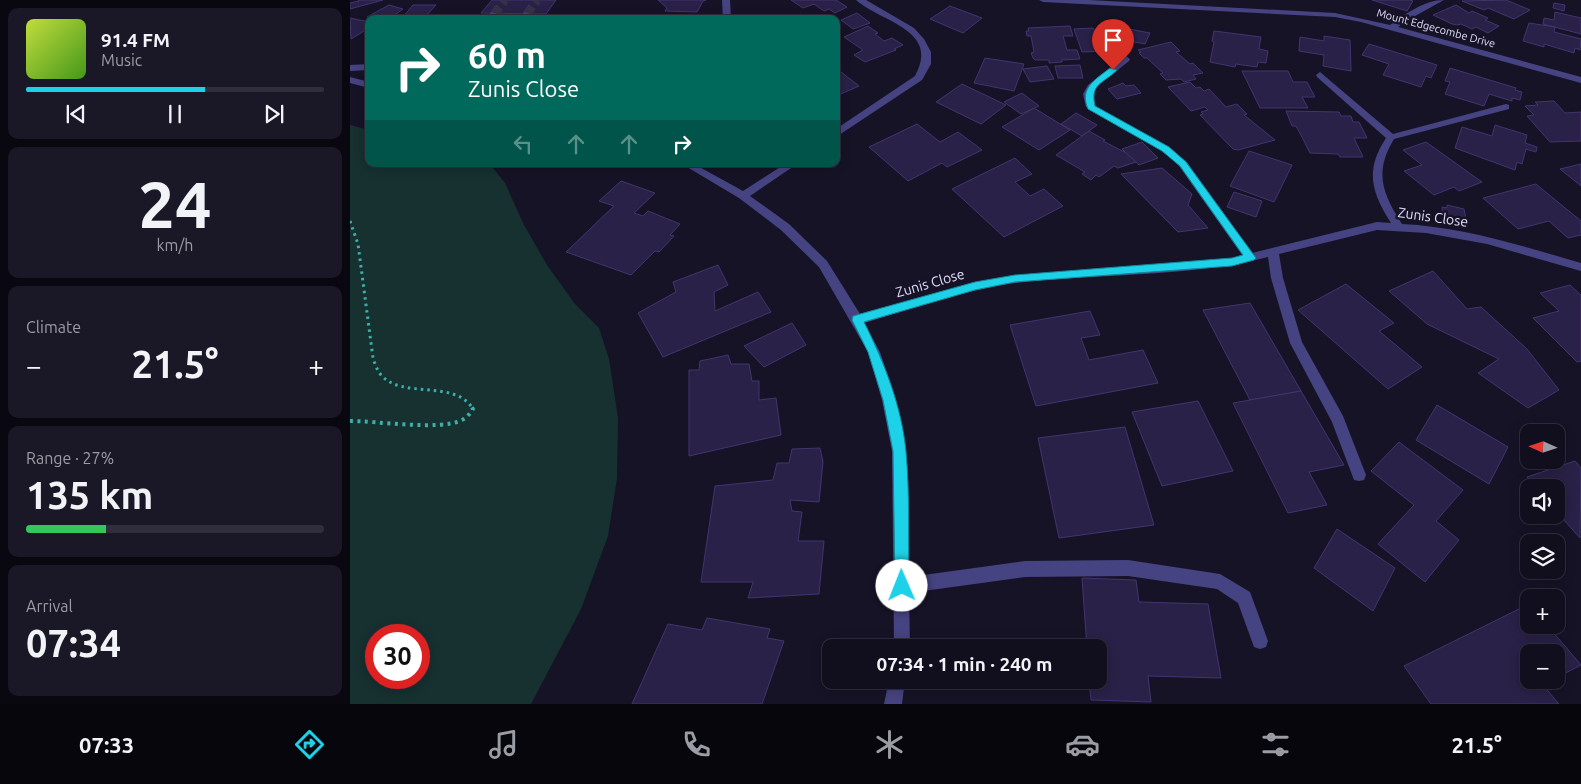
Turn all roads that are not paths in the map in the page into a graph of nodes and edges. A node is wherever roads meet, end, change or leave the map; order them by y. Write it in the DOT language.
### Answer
graph roads {
  1 [pos="726,0"];
  2 [pos="860,0"];
  3 [pos="1043,0"];
  4 [pos="1239,0"];
  5 [pos="1440,0"];
  6 [pos="1177,3"];
  7 [pos="1245,9"];
  8 [pos="727,15"];
  9 [pos="1392,28"];
  10 [pos="1126,59"];
  11 [pos="365,67"];
  12 [pos="350,68"];
  13 [pos="1320,75"];
  14 [pos="350,80"];
  15 [pos="1581,80"];
  16 [pos="365,84"];
  17 [pos="1506,106"];
  18 [pos="840,131"];
  19 [pos="1391,136"];
  20 [pos="692,167"];
  21 [pos="787,167"];
  22 [pos="743,196"];
  23 [pos="1398,226"];
  24 [pos="1273,253"];
  25 [pos="1250,258"];
  26 [pos="1581,267"];
  27 [pos="857,320"];
  28 [pos="1359,475"];
  29 [pos="902,586"];
  30 [pos="902,639"];
  31 [pos="1260,641"];
  32 [pos="895,689"];
  33 [pos="893,704"];
  1 -- 8 [label="street"];
  2 -- 18 [label="street"];
  3 -- 6 [label="street, Mount Edgecombe Drive"];
  4 -- 7 [label="street"];
  5 -- 9 [label="street"];
  6 -- 7 [label="street, Mount Edgecombe Drive"];
  7 -- 9 [label="street, Mount Edgecombe Drive"];
  9 -- 15 [label="street, Mount Edgecombe Drive"];
  10 -- 25 [label="street"];
  11 -- 12 [label="street"];
  13 -- 19 [label="street"];
  14 -- 16 [label="street"];
  17 -- 19 [label="street"];
  19 -- 23 [label="street"];
  20 -- 22 [label="street"];
  21 -- 22 [label="street"];
  22 -- 27 [label="street"];
  23 -- 24 [label="street, Zunis Close"];
  23 -- 26 [label="street, Zunis Close"];
  24 -- 25 [label="street, Zunis Close"];
  24 -- 28 [label="street"];
  25 -- 27 [label="street, Zunis Close"];
  27 -- 29 [label="street"];
  29 -- 30 [label="street"];
  29 -- 31 [label="street"];
  32 -- 33 [label="street"];
}
